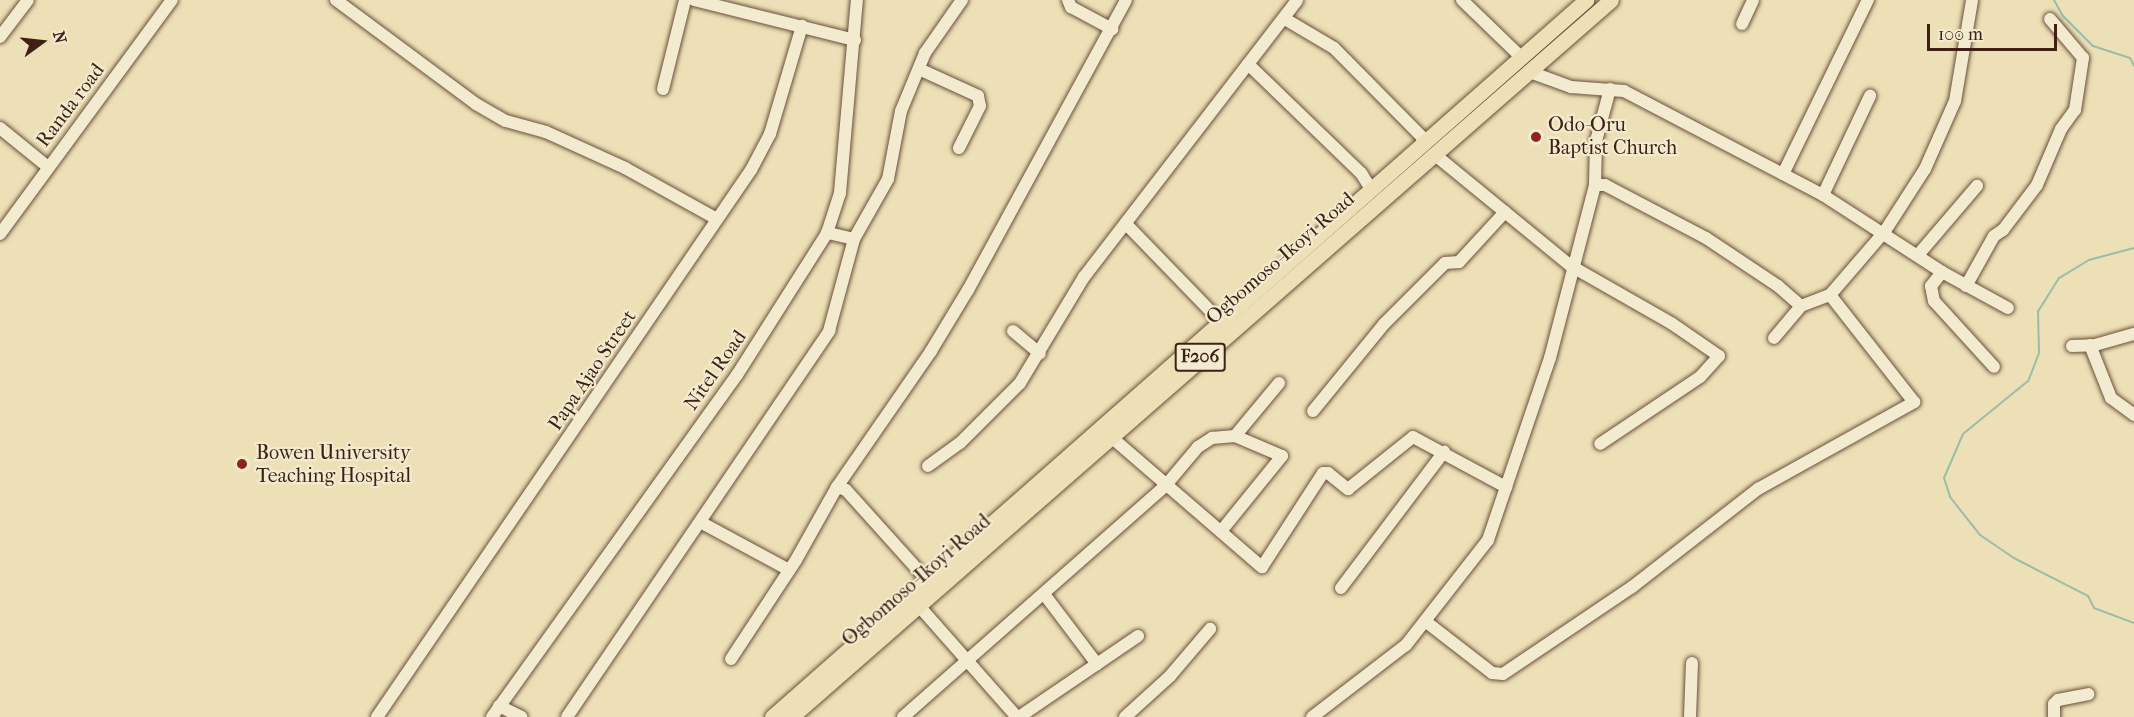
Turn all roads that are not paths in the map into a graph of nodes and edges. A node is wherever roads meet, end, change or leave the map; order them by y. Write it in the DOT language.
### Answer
graph roads {
  1 [pos="28,0"];
  2 [pos="172,0"];
  3 [pos="336,0"];
  4 [pos="685,0"];
  5 [pos="694,0"];
  6 [pos="857,0"];
  7 [pos="962,0"];
  8 [pos="1068,0"];
  9 [pos="1126,0"];
  10 [pos="1297,0"];
  11 [pos="1462,0"];
  12 [pos="1586,0"];
  13 [pos="1611,0"];
  14 [pos="1753,0"];
  15 [pos="1868,0"];
  16 [pos="1972,0"];
  17 [pos="2050,19"];
  18 [pos="1285,20"];
  19 [pos="1742,24"];
  20 [pos="802,26"];
  21 [pos="1112,29"];
  22 [pos="0,37"];
  23 [pos="855,40"];
  24 [pos="1521,57"];
  25 [pos="1248,64"];
  26 [pos="919,69"];
  27 [pos="1530,72"];
  28 [pos="1610,88"];
  29 [pos="663,89"];
  30 [pos="1870,96"];
  31 [pos="0,128"];
  32 [pos="959,148"];
  33 [pos="1429,149"];
  34 [pos="48,167"];
  35 [pos="1783,174"];
  36 [pos="1595,185"];
  37 [pos="1977,186"];
  38 [pos="1371,189"];
  39 [pos="1823,195"];
  40 [pos="1505,213"];
  41 [pos="717,219"];
  42 [pos="1127,225"];
  43 [pos="1885,231"];
  44 [pos="827,233"];
  45 [pos="0,234"];
  46 [pos="854,239"];
  47 [pos="1918,255"];
  48 [pos="1571,266"];
  49 [pos="1942,272"];
  50 [pos="1966,286"];
  51 [pos="1830,295"];
  52 [pos="1801,306"];
  53 [pos="2008,308"];
  54 [pos="1219,320"];
  55 [pos="1013,331"];
  56 [pos="2134,334"];
  57 [pos="1774,338"];
  58 [pos="2090,345"];
  59 [pos="2072,346"];
  60 [pos="1040,354"];
  61 [pos="1994,367"];
  62 [pos="1279,383"];
  63 [pos="1313,411"];
  64 [pos="2134,415"];
  65 [pos="1110,436"];
  66 [pos="1235,436"];
  67 [pos="1600,444"];
  68 [pos="1444,452"];
  69 [pos="928,466"];
  70 [pos="1166,485"];
  71 [pos="837,487"];
  72 [pos="1506,487"];
  73 [pos="702,523"];
  74 [pos="1222,530"];
  75 [pos="789,570"];
  76 [pos="926,579"];
  77 [pos="1341,588"];
  78 [pos="1044,594"];
  79 [pos="919,606"];
  80 [pos="1425,621"];
  81 [pos="1210,629"];
  82 [pos="1138,636"];
  83 [pos="731,659"];
  84 [pos="969,661"];
  85 [pos="1692,663"];
  86 [pos="1097,664"];
  87 [pos="820,682"];
  88 [pos="2088,694"];
  89 [pos="499,706"];
  90 [pos="377,717"];
  91 [pos="492,717"];
  92 [pos="522,717"];
  93 [pos="567,717"];
  94 [pos="772,717"];
  95 [pos="791,717"];
  96 [pos="903,717"];
  97 [pos="1018,717"];
  98 [pos="1125,717"];
  99 [pos="1312,717"];
  100 [pos="1690,717"];
  101 [pos="2054,717"];
  1 -- 22 [label="street"];
  2 -- 34 [label="street, Randa road"];
  3 -- 41 [label="street"];
  4 -- 29 [label="street"];
  5 -- 20 [label="street"];
  6 -- 23 [label="street, Nitel Road"];
  7 -- 26 [label="street"];
  8 -- 21 [label="street"];
  9 -- 21 [label="street"];
  10 -- 18 [label="street"];
  11 -- 24 [label="street"];
  12 -- 24 [label="main road, Ogbomoso-Ikoyi Road / F206"];
  13 -- 27 [label="main road, Ogbomoso-Ikoyi Road / F206"];
  14 -- 19 [label="street"];
  15 -- 35 [label="street"];
  16 -- 43 [label="street"];
  17 -- 50 [label="street"];
  18 -- 25 [label="street"];
  18 -- 33 [label="street"];
  20 -- 23 [label="street"];
  20 -- 41 [label="street, Papa Ajao Street"];
  21 -- 71 [label="street"];
  23 -- 44 [label="street, Nitel Road"];
  24 -- 33 [label="main road, Ogbomoso-Ikoyi Road / F206"];
  25 -- 38 [label="street"];
  25 -- 42 [label="street"];
  26 -- 32 [label="street"];
  26 -- 46 [label="street"];
  27 -- 28 [label="street"];
  27 -- 33 [label="main road, Ogbomoso-Ikoyi Road / F206"];
  28 -- 35 [label="street"];
  28 -- 36 [label="street"];
  30 -- 39 [label="street"];
  31 -- 34 [label="street"];
  33 -- 38 [label="main road, Ogbomoso-Ikoyi Road / F206"];
  33 -- 40 [label="street"];
  33 -- 65 [label="main road, Ogbomoso-Ikoyi Road / F206"];
  34 -- 45 [label="street, Randa road"];
  35 -- 39 [label="street"];
  36 -- 48 [label="street"];
  36 -- 52 [label="street"];
  37 -- 47 [label="street"];
  38 -- 54 [label="main road, Ogbomoso-Ikoyi Road / F206"];
  39 -- 43 [label="street"];
  40 -- 48 [label="street"];
  40 -- 63 [label="street"];
  41 -- 90 [label="street, Papa Ajao Street"];
  42 -- 54 [label="street"];
  42 -- 60 [label="street"];
  43 -- 47 [label="street"];
  43 -- 51 [label="street"];
  44 -- 46 [label="street"];
  44 -- 89 [label="street, Nitel Road"];
  46 -- 73 [label="street"];
  47 -- 49 [label="street"];
  48 -- 67 [label="street"];
  48 -- 72 [label="street"];
  49 -- 50 [label="street"];
  49 -- 61 [label="street"];
  50 -- 53 [label="street"];
  51 -- 52 [label="street"];
  51 -- 80 [label="street"];
  52 -- 57 [label="street"];
  54 -- 76 [label="main road, Ogbomoso-Ikoyi Road / F206"];
  55 -- 60 [label="street"];
  56 -- 58 [label="street"];
  58 -- 59 [label="street"];
  58 -- 64 [label="street"];
  60 -- 69 [label="street"];
  62 -- 66 [label="street"];
  65 -- 70 [label="street"];
  65 -- 79 [label="main road, Ogbomoso-Ikoyi Road / F206"];
  66 -- 70 [label="street"];
  66 -- 74 [label="street"];
  68 -- 72 [label="street"];
  68 -- 74 [label="street"];
  68 -- 77 [label="street"];
  70 -- 74 [label="street"];
  70 -- 78 [label="street"];
  71 -- 75 [label="street"];
  71 -- 76 [label="street"];
  72 -- 80 [label="street"];
  73 -- 75 [label="street"];
  73 -- 93 [label="street"];
  75 -- 83 [label="street"];
  76 -- 87 [label="main road, Ogbomoso-Ikoyi Road / F206"];
  78 -- 84 [label="street"];
  78 -- 86 [label="street"];
  79 -- 84 [label="street"];
  79 -- 87 [label="main road, Ogbomoso-Ikoyi Road / F206"];
  80 -- 99 [label="street"];
  81 -- 98 [label="street"];
  82 -- 86 [label="street"];
  84 -- 96 [label="street"];
  84 -- 97 [label="street"];
  85 -- 100 [label="street"];
  86 -- 97 [label="street"];
  87 -- 94 [label="main road, Ogbomoso-Ikoyi Road / F206"];
  87 -- 95 [label="main road, Ogbomoso-Ikoyi Road / F206"];
  88 -- 101 [label="street"];
  89 -- 91 [label="street, Nitel Road"];
  89 -- 92 [label="street"];
}
